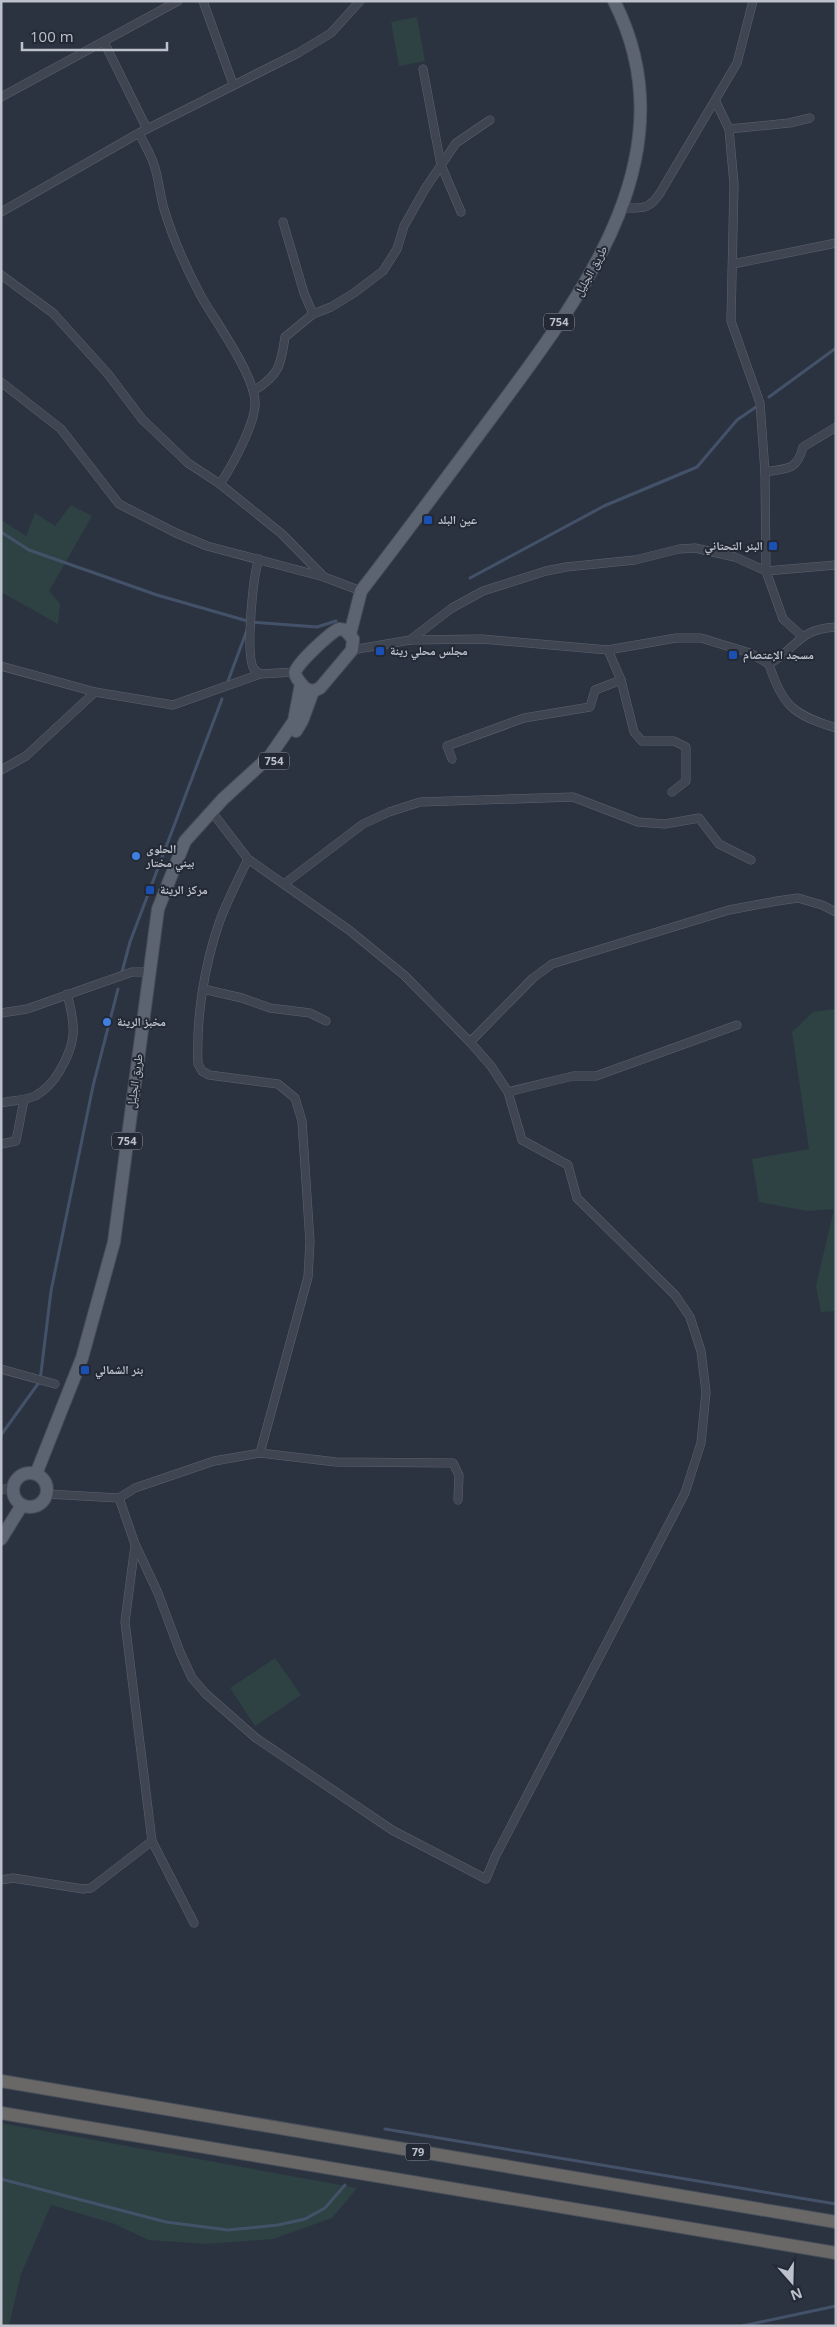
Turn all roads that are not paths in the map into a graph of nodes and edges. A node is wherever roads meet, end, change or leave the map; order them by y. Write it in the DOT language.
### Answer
graph roads {
  1 [pos="178,1"];
  2 [pos="203,1"];
  3 [pos="360,1"];
  4 [pos="614,1"];
  5 [pos="753,1"];
  6 [pos="104,42"];
  7 [pos="422,69"];
  8 [pos="233,84"];
  9 [pos="1,97"];
  10 [pos="716,102"];
  11 [pos="810,118"];
  12 [pos="490,120"];
  13 [pos="147,129"];
  14 [pos="728,129"];
  15 [pos="139,133"];
  16 [pos="441,165"];
  17 [pos="623,208"];
  18 [pos="1,212"];
  19 [pos="462,212"];
  20 [pos="284,222"];
  21 [pos="836,243"];
  22 [pos="733,264"];
  23 [pos="1,276"];
  24 [pos="313,314"];
  25 [pos="1,382"];
  26 [pos="253,391"];
  27 [pos="836,426"];
  28 [pos="765,472"];
  29 [pos="220,484"];
  30 [pos="259,559"];
  31 [pos="836,565"];
  32 [pos="766,570"];
  33 [pos="324,577"];
  34 [pos="359,596"];
  35 [pos="836,627"];
  36 [pos="336,630"];
  37 [pos="350,634"];
  38 [pos="802,636"];
  39 [pos="410,640"];
  40 [pos="352,650"];
  41 [pos="608,650"];
  42 [pos="769,664"];
  43 [pos="1,666"];
  44 [pos="295,672"];
  45 [pos="260,674"];
  46 [pos="621,680"];
  47 [pos="307,688"];
  48 [pos="95,692"];
  49 [pos="836,728"];
  50 [pos="452,759"];
  51 [pos="1,770"];
  52 [pos="672,792"];
  53 [pos="212,812"];
  54 [pos="248,859"];
  55 [pos="751,860"];
  56 [pos="284,884"];
  57 [pos="836,912"];
  58 [pos="150,972"];
  59 [pos="203,989"];
  60 [pos="67,994"];
  61 [pos="1,1013"];
  62 [pos="326,1021"];
  63 [pos="737,1025"];
  64 [pos="470,1042"];
  65 [pos="508,1092"];
  66 [pos="24,1100"];
  67 [pos="1,1104"];
  68 [pos="1,1144"];
  69 [pos="1,1369"];
  70 [pos="55,1384"];
  71 [pos="260,1453"];
  72 [pos="36,1474"];
  73 [pos="7,1488"];
  74 [pos="46,1494"];
  75 [pos="119,1498"];
  76 [pos="458,1500"];
  77 [pos="22,1505"];
  78 [pos="1,1539"];
  79 [pos="135,1544"];
  80 [pos="152,1841"];
  81 [pos="1,1880"];
  82 [pos="194,1923"];
  83 [pos="1,2082"];
  84 [pos="1,2113"];
  85 [pos="836,2222"];
  86 [pos="836,2253"];
  1 -- 6 [label="street"];
  2 -- 8 [label="street"];
  3 -- 8 [label="street"];
  4 -- 17 [label="main road, طريق الجليل / 754"];
  5 -- 10 [label="street"];
  6 -- 9 [label="street"];
  6 -- 13 [label="street"];
  7 -- 16 [label="street"];
  8 -- 13 [label="street"];
  10 -- 14 [label="street"];
  10 -- 17 [label="street"];
  11 -- 14 [label="street"];
  12 -- 16 [label="street"];
  13 -- 15 [label="street"];
  14 -- 22 [label="street"];
  15 -- 18 [label="street"];
  15 -- 26 [label="street"];
  16 -- 19 [label="street"];
  16 -- 24 [label="street"];
  17 -- 34 [label="main road, طريق الجليل / 754"];
  20 -- 24 [label="street"];
  21 -- 22 [label="street"];
  22 -- 28 [label="street"];
  23 -- 29 [label="street"];
  24 -- 26 [label="street"];
  25 -- 30 [label="street"];
  26 -- 29 [label="street"];
  27 -- 28 [label="street"];
  28 -- 32 [label="street"];
  29 -- 33 [label="street"];
  30 -- 33 [label="street"];
  30 -- 45 [label="street"];
  31 -- 32 [label="street"];
  32 -- 38 [label="street"];
  32 -- 39 [label="street"];
  33 -- 34 [label="street"];
  34 -- 36 [label="main road, طريق الجليل / 754"];
  34 -- 37 [label="main road, طريق الجليل / 754"];
  35 -- 38 [label="street"];
  36 -- 37 [label="main road"];
  36 -- 44 [label="main road, طريق الجليل"];
  37 -- 40 [label="main road"];
  38 -- 42 [label="street"];
  39 -- 40 [label="street"];
  39 -- 41 [label="street"];
  40 -- 47 [label="main road"];
  41 -- 42 [label="street"];
  41 -- 46 [label="street"];
  42 -- 49 [label="street"];
  43 -- 48 [label="street"];
  44 -- 45 [label="street"];
  44 -- 47 [label="main road"];
  45 -- 48 [label="street"];
  46 -- 50 [label="street"];
  46 -- 52 [label="street"];
  47 -- 53 [label="main road, طريق الجليل / 754"];
  48 -- 51 [label="street"];
  53 -- 54 [label="street"];
  53 -- 58 [label="main road, طريق الجليل / 754"];
  54 -- 56 [label="street"];
  54 -- 59 [label="street"];
  55 -- 56 [label="street"];
  56 -- 64 [label="street"];
  57 -- 64 [label="street"];
  58 -- 60 [label="street"];
  58 -- 72 [label="main road, طريق الجليل / 754"];
  59 -- 62 [label="street"];
  59 -- 71 [label="street"];
  60 -- 61 [label="street"];
  60 -- 66 [label="street"];
  63 -- 65 [label="street"];
  64 -- 65 [label="street"];
  65 -- 79 [label="street"];
  66 -- 67 [label="street"];
  66 -- 68 [label="street"];
  69 -- 70 [label="street"];
  71 -- 75 [label="street"];
  71 -- 76 [label="street"];
  72 -- 73 [label="main road"];
  72 -- 74 [label="main road"];
  73 -- 77 [label="main road"];
  74 -- 75 [label="street"];
  74 -- 77 [label="main road"];
  75 -- 79 [label="street"];
  77 -- 78 [label="main road"];
  79 -- 80 [label="street"];
  80 -- 81 [label="street"];
  80 -- 82 [label="street"];
  83 -- 85 [label="highway, 79"];
  84 -- 86 [label="highway"];
}
